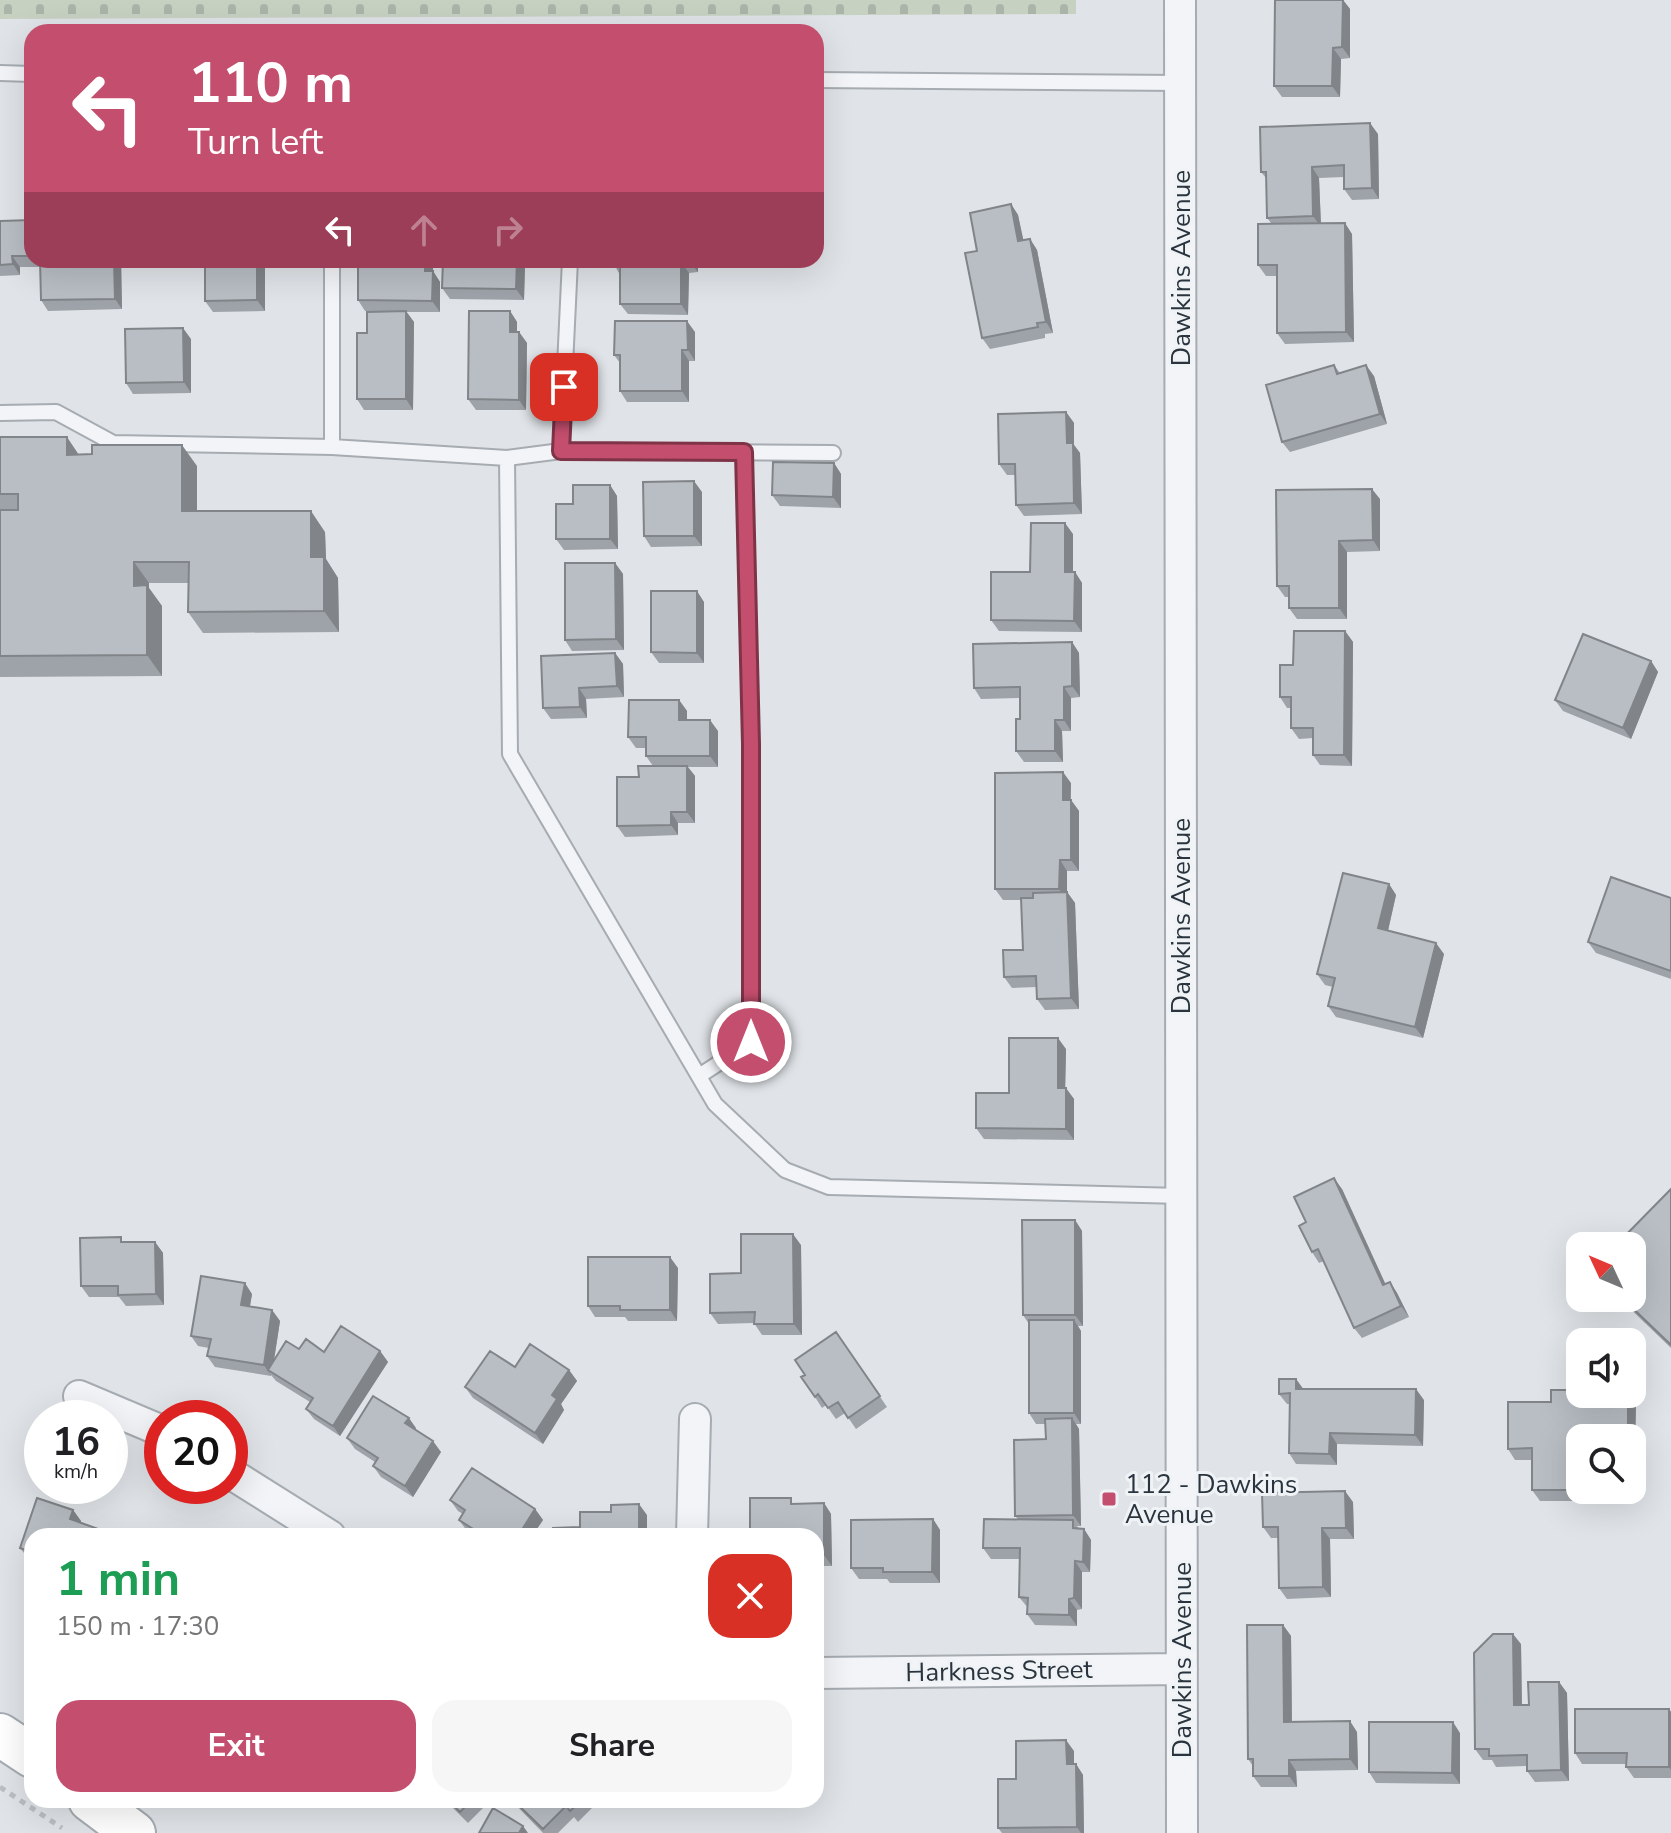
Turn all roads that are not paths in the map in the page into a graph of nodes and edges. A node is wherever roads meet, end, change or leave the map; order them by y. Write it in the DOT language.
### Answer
graph roads {
  1 [pos="1180,0"];
  2 [pos="0,73"];
  3 [pos="24,74"];
  4 [pos="824,80"];
  5 [pos="1180,83"];
  6 [pos="332,268"];
  7 [pos="570,268"];
  8 [pos="0,413"];
  9 [pos="332,447"];
  10 [pos="561,451"];
  11 [pos="744,452"];
  12 [pos="833,453"];
  13 [pos="507,458"];
  14 [pos="699,1076"];
  15 [pos="1181,1196"];
  16 [pos="79,1396"];
  17 [pos="695,1419"];
  18 [pos="144,1423"];
  19 [pos="248,1484"];
  20 [pos="317,1528"];
  21 [pos="692,1528"];
  22 [pos="1182,1669"];
  23 [pos="824,1673"];
  24 [pos="0,1735"];
  25 [pos="24,1751"];
  26 [pos="101,1808"];
  27 [pos="134,1833"];
  28 [pos="1182,1833"];
  1 -- 5 [label="street, Dawkins Avenue"];
  2 -- 3 [label="lane"];
  4 -- 5 [label="lane"];
  5 -- 15 [label="street, Dawkins Avenue"];
  6 -- 9 [label="lane"];
  7 -- 10 [label="lane"];
  8 -- 9 [label="lane"];
  9 -- 13 [label="lane"];
  10 -- 11 [label="lane"];
  10 -- 13 [label="lane"];
  11 -- 12 [label="lane"];
  11 -- 14 [label="lane"];
  13 -- 14 [label="lane"];
  14 -- 15 [label="lane"];
  15 -- 22 [label="street, Dawkins Avenue"];
  16 -- 18 [label="street"];
  17 -- 21 [label="street"];
  19 -- 20 [label="street"];
  22 -- 23 [label="street, Harkness Street"];
  22 -- 28 [label="street, Dawkins Avenue"];
  24 -- 25 [label="main road"];
  26 -- 27 [label="main road"];
}
